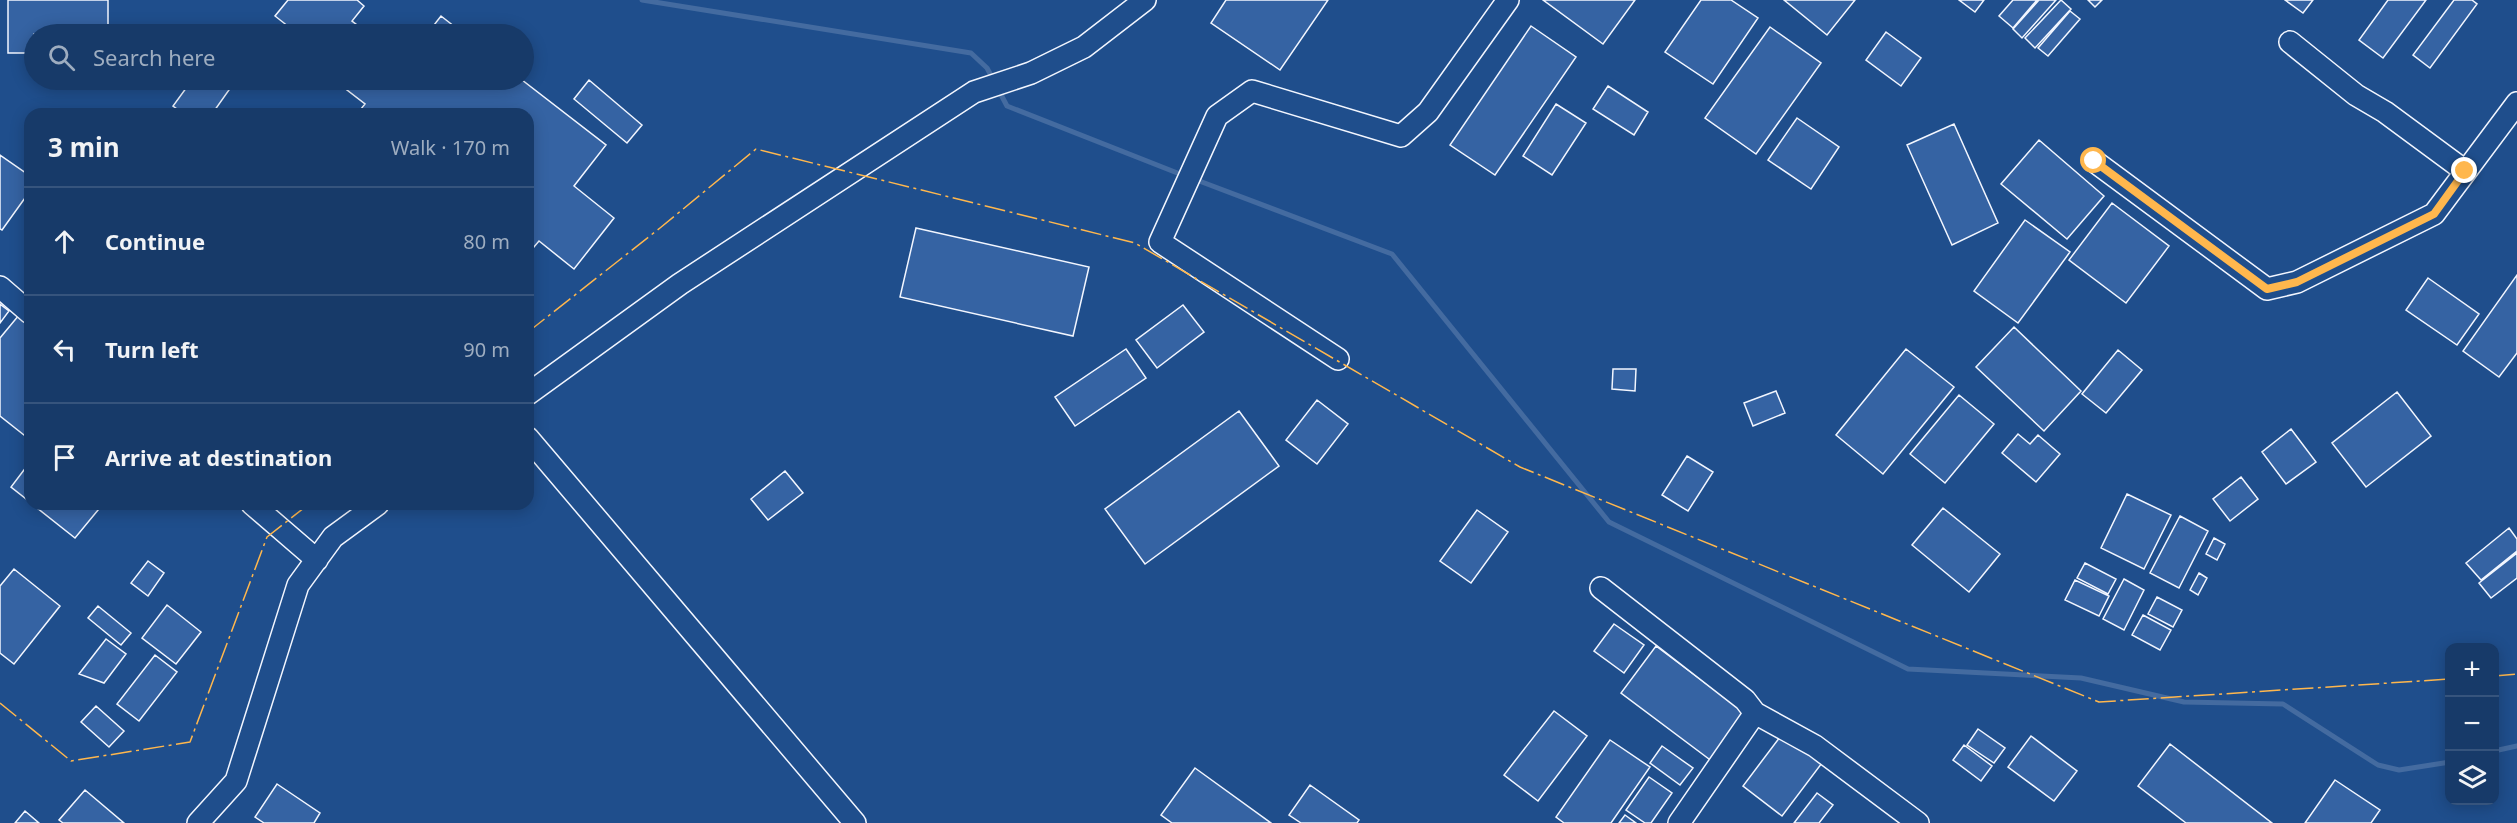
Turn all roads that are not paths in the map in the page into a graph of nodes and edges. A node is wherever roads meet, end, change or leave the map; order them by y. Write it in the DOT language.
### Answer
graph roads {
  1 [pos="1145,0"];
  2 [pos="1508,0"];
  3 [pos="2290,42"];
  4 [pos="2517,102"];
  5 [pos="2094,161"];
  6 [pos="2465,171"];
  7 [pos="0,287"];
  8 [pos="24,308"];
  9 [pos="1338,359"];
  10 [pos="534,390"];
  11 [pos="534,445"];
  12 [pos="259,510"];
  13 [pos="370,510"];
  14 [pos="317,560"];
  15 [pos="1601,588"];
  16 [pos="1755,713"];
  17 [pos="198,823"];
  18 [pos="855,823"];
  19 [pos="1679,823"];
  20 [pos="1918,823"];
  1 -- 10 [label="street"];
  2 -- 9 [label="street"];
  3 -- 6 [label="street"];
  4 -- 6 [label="street"];
  5 -- 6 [label="street"];
  7 -- 8 [label="street"];
  11 -- 18 [label="street"];
  12 -- 14 [label="street"];
  13 -- 14 [label="street"];
  14 -- 17 [label="street"];
  15 -- 16 [label="street"];
  16 -- 19 [label="street"];
  16 -- 20 [label="street"];
}
